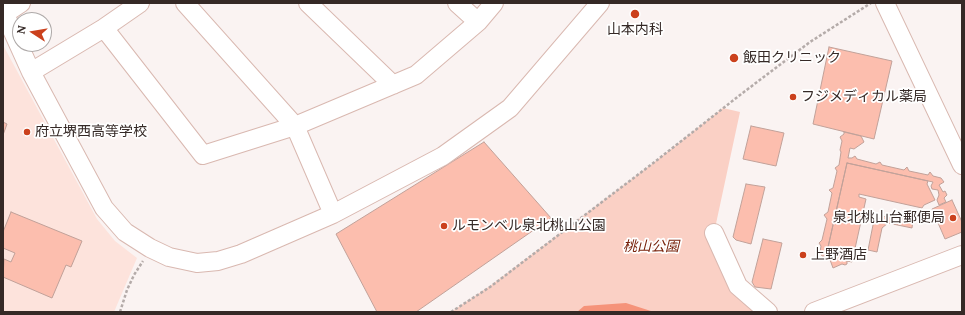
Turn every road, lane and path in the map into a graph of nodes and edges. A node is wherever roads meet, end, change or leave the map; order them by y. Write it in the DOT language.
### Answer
graph roads {
  1 [pos="20,3"];
  2 [pos="140,3"];
  3 [pos="185,3"];
  4 [pos="308,3"];
  5 [pos="456,3"];
  6 [pos="494,3"];
  7 [pos="600,3"];
  8 [pos="871,3"];
  9 [pos="884,3"];
  10 [pos="4,13"];
  11 [pos="478,22"];
  12 [pos="104,28"];
  13 [pos="31,72"];
  14 [pos="393,85"];
  15 [pos="295,126"];
  16 [pos="962,166"];
  17 [pos="333,214"];
  18 [pos="714,233"];
  19 [pos="150,248"];
  20 [pos="962,255"];
  21 [pos="120,312"];
  22 [pos="451,312"];
  23 [pos="768,312"];
  24 [pos="814,312"];
  1 -- 10 [label="street"];
  2 -- 12 [label="street"];
  3 -- 15 [label="street"];
  4 -- 14 [label="street"];
  5 -- 11 [label="street"];
  6 -- 11 [label="street"];
  7 -- 17 [label="street"];
  8 -- 22 [label="path"];
  9 -- 16 [label="street"];
  10 -- 13 [label="street"];
  11 -- 14 [label="street"];
  12 -- 13 [label="street"];
  12 -- 15 [label="street"];
  13 -- 19 [label="street"];
  14 -- 15 [label="street"];
  15 -- 17 [label="street"];
  17 -- 19 [label="street"];
  18 -- 23 [label="street"];
  19 -- 21 [label="path"];
  20 -- 24 [label="street"];
}
